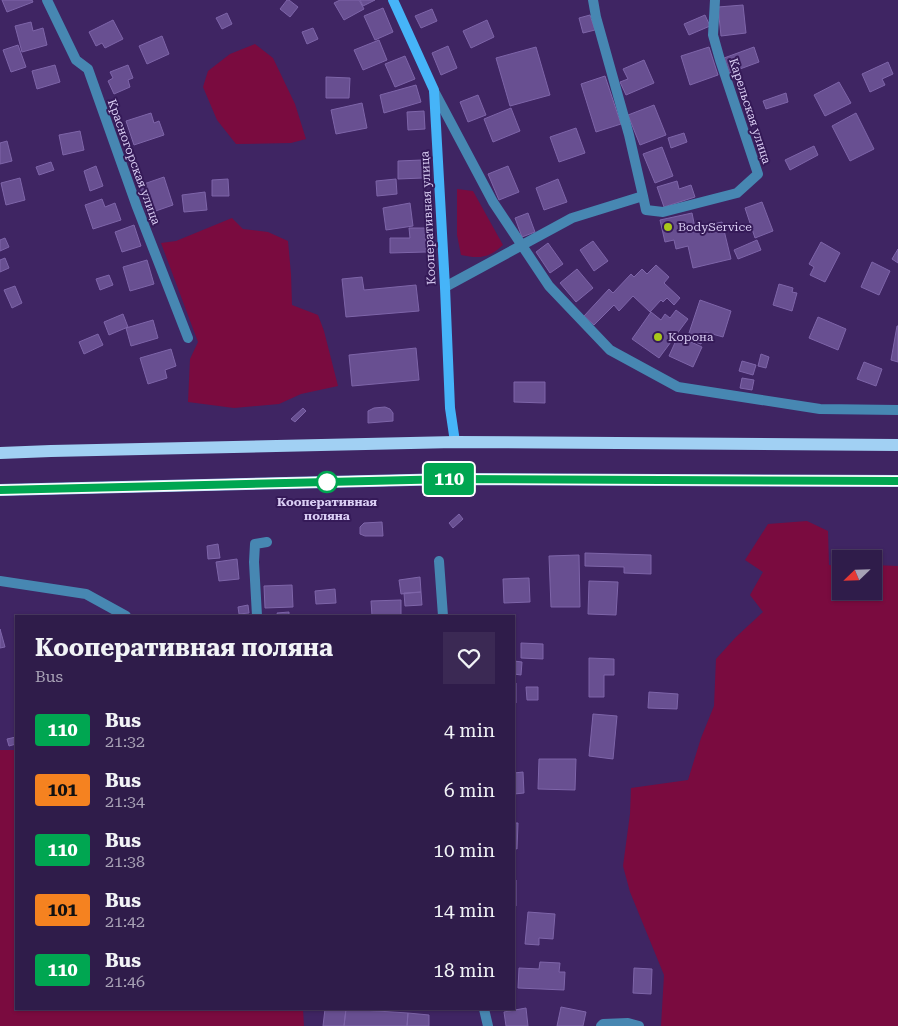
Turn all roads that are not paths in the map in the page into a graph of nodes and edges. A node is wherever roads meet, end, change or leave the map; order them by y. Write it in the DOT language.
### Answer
graph roads {
  1 [pos="47,0"];
  2 [pos="393,0"];
  3 [pos="593,0"];
  4 [pos="715,0"];
  5 [pos="434,90"];
  6 [pos="643,196"];
  7 [pos="522,244"];
  8 [pos="445,288"];
  9 [pos="188,338"];
  10 [pos="898,410"];
  11 [pos="455,442"];
  12 [pos="898,445"];
  13 [pos="0,453"];
  14 [pos="898,481"];
  15 [pos="0,490"];
  16 [pos="267,542"];
  17 [pos="439,561"];
  18 [pos="0,581"];
  19 [pos="124,615"];
  20 [pos="257,615"];
  21 [pos="443,615"];
  22 [pos="484,1010"];
  23 [pos="488,1026"];
  24 [pos="601,1026"];
  25 [pos="639,1026"];
  1 -- 9 [label="street, Красногорская улица"];
  2 -- 5 [label="street, Кооперативная улица"];
  3 -- 6 [label="street"];
  4 -- 6 [label="street, Карельская улица"];
  5 -- 7 [label="street"];
  5 -- 8 [label="street, Кооперативная улица"];
  6 -- 7 [label="street"];
  7 -- 8 [label="street"];
  7 -- 10 [label="street"];
  8 -- 11 [label="street, Кооперативная улица"];
  11 -- 12 [label="main road"];
  11 -- 13 [label="main road"];
  14 -- 15 [label="main road"];
  16 -- 20 [label="street"];
  17 -- 21 [label="street"];
  18 -- 19 [label="street"];
  22 -- 23 [label="street"];
  24 -- 25 [label="street"];
}
